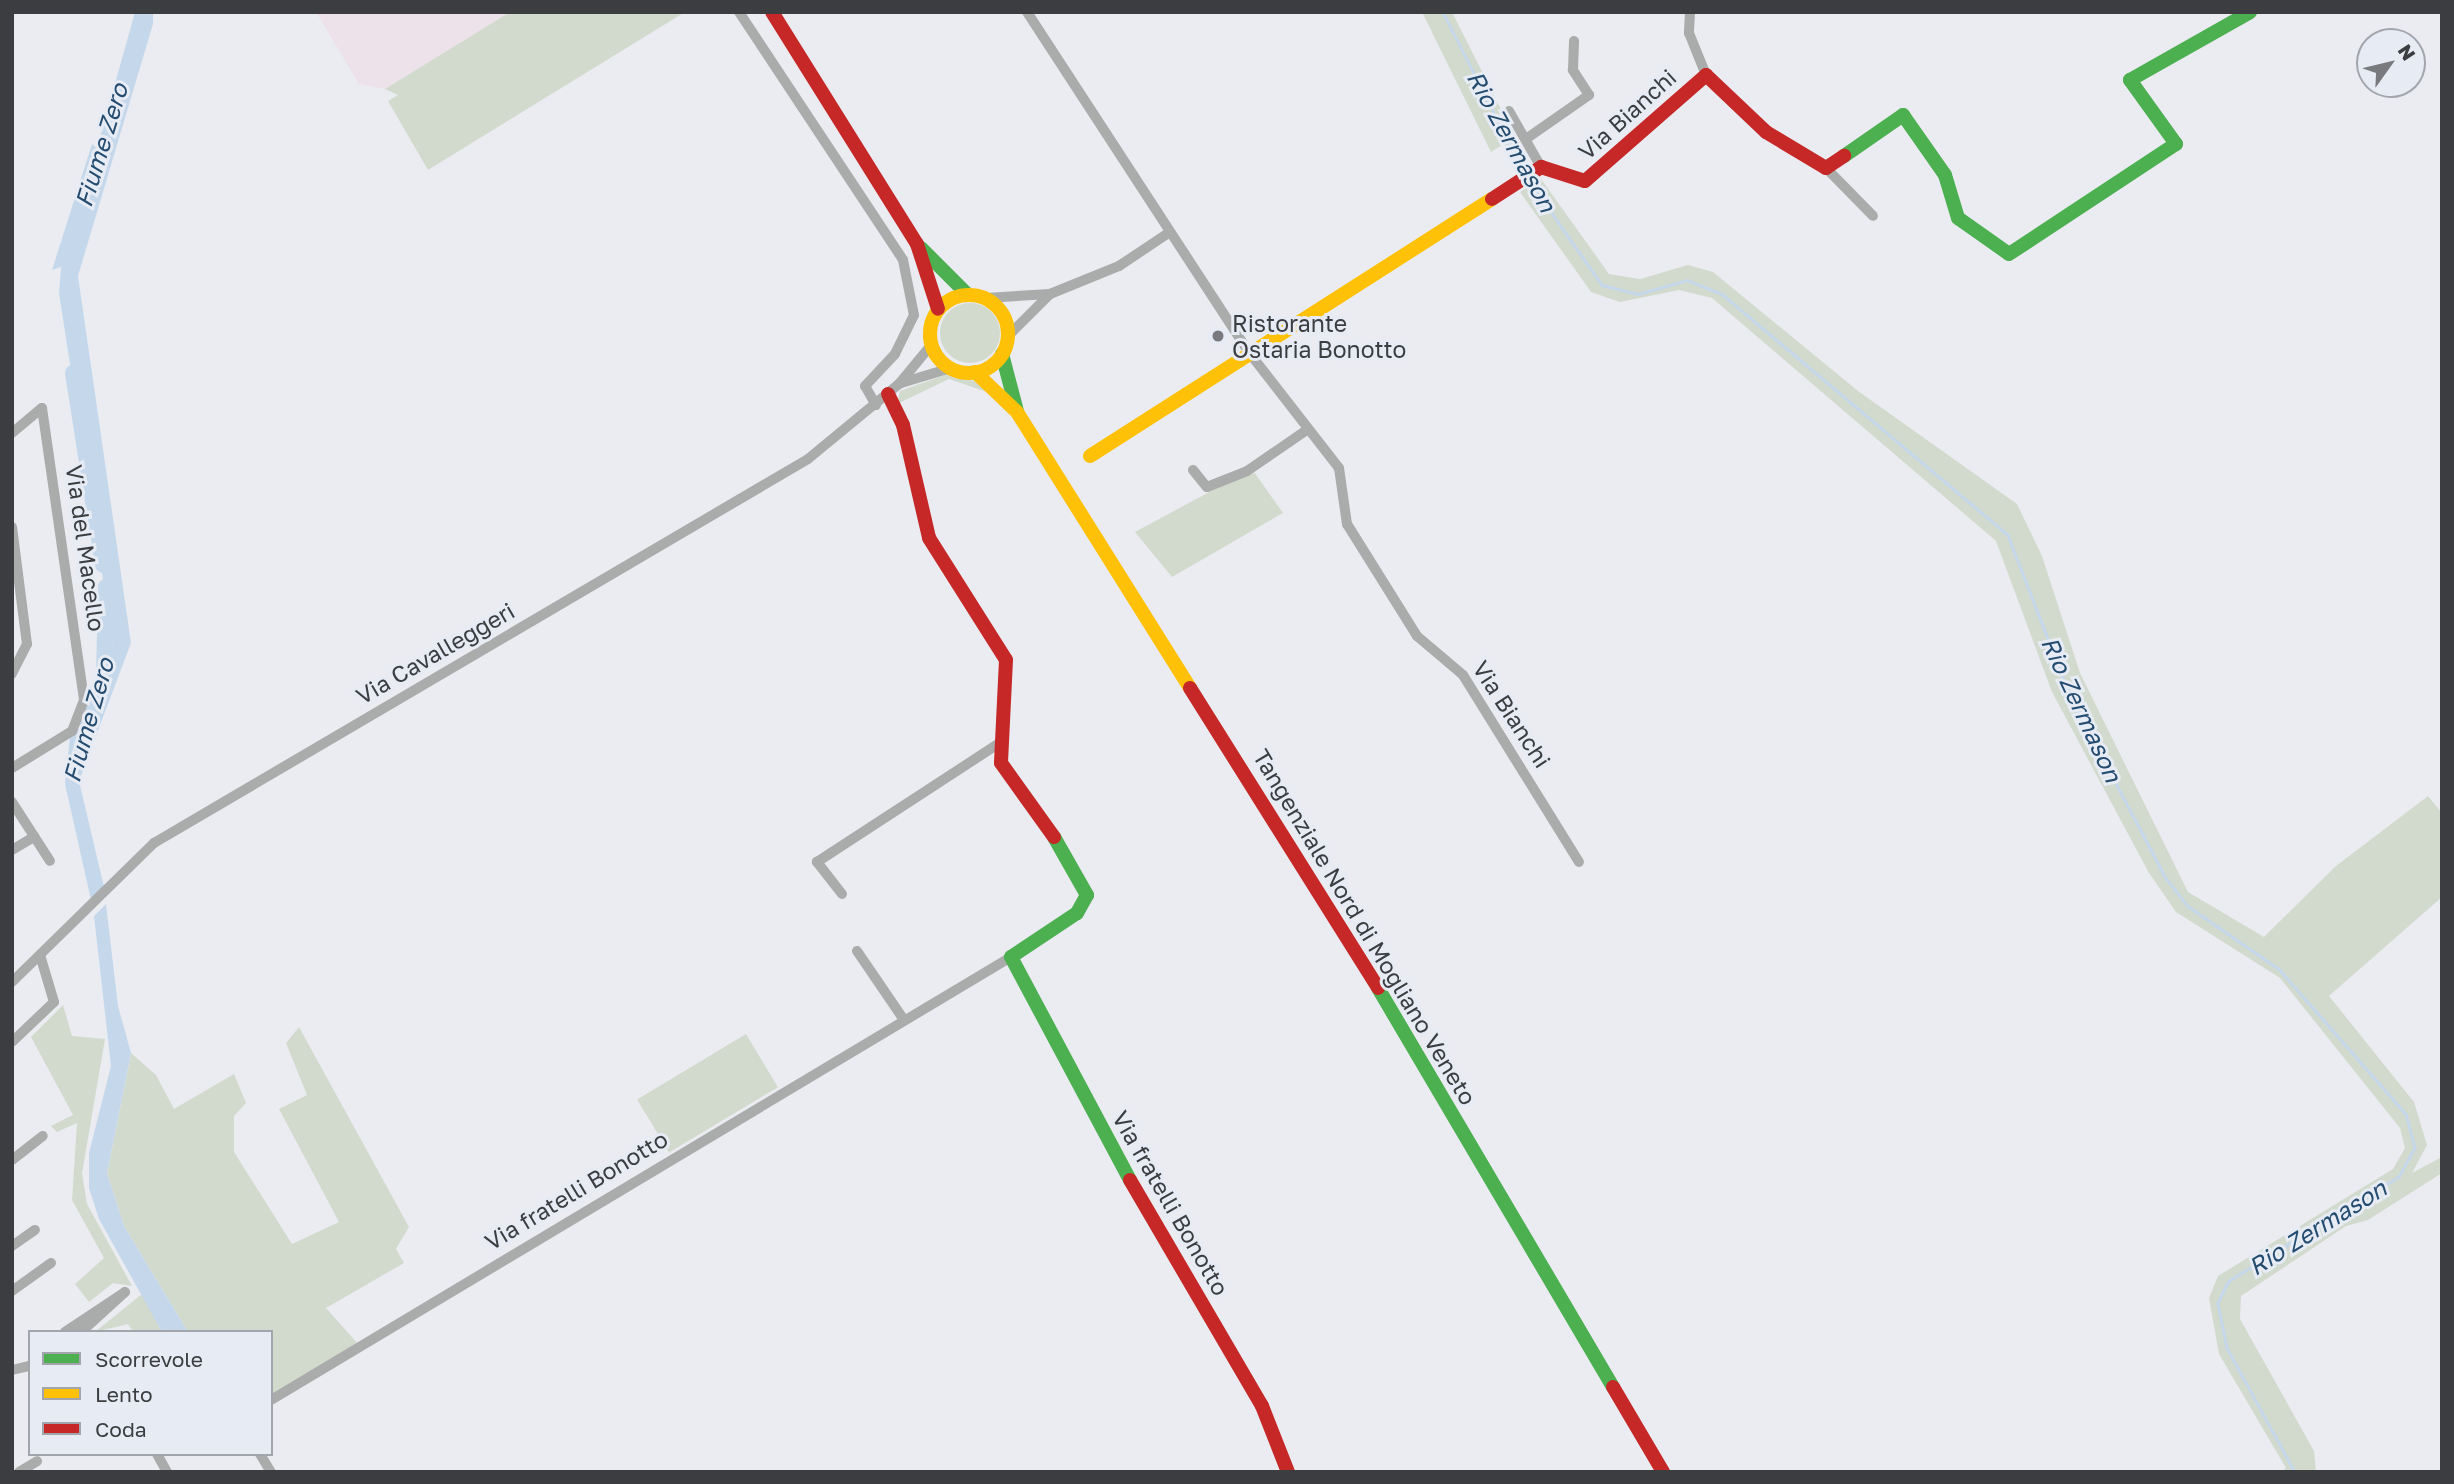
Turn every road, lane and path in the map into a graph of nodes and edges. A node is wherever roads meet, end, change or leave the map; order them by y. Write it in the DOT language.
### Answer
graph roads {
  1 [pos="739,12"];
  2 [pos="772,12"];
  3 [pos="1027,12"];
  4 [pos="1689,12"];
  5 [pos="2250,12"];
  6 [pos="1574,41"];
  7 [pos="1706,75"];
  8 [pos="1509,111"];
  9 [pos="1526,139"];
  10 [pos="1538,169"];
  11 [pos="1826,169"];
  12 [pos="1873,216"];
  13 [pos="1170,232"];
  14 [pos="917,244"];
  15 [pos="1050,293"];
  16 [pos="968,295"];
  17 [pos="986,298"];
  18 [pos="938,309"];
  19 [pos="1008,336"];
  20 [pos="932,344"];
  21 [pos="1002,354"];
  22 [pos="1251,355"];
  23 [pos="951,368"];
  24 [pos="975,372"];
  25 [pos="894,389"];
  26 [pos="876,405"];
  27 [pos="1017,412"];
  28 [pos="1308,429"];
  29 [pos="12,433"];
  30 [pos="1090,456"];
  31 [pos="1193,470"];
  32 [pos="12,527"];
  33 [pos="12,674"];
  34 [pos="998,744"];
  35 [pos="12,768"];
  36 [pos="12,802"];
  37 [pos="34,837"];
  38 [pos="12,850"];
  39 [pos="50,861"];
  40 [pos="1579,862"];
  41 [pos="842,894"];
  42 [pos="857,951"];
  43 [pos="40,955"];
  44 [pos="1011,957"];
  45 [pos="12,982"];
  46 [pos="904,1020"];
  47 [pos="12,1042"];
  48 [pos="43,1136"];
  49 [pos="12,1160"];
  50 [pos="35,1230"];
  51 [pos="12,1246"];
  52 [pos="51,1263"];
  53 [pos="12,1291"];
  54 [pos="68,1330"];
  55 [pos="85,1330"];
  56 [pos="273,1399"];
  57 [pos="158,1456"];
  58 [pos="262,1456"];
  59 [pos="37,1461"];
  60 [pos="19,1472"];
  61 [pos="167,1472"];
  62 [pos="271,1472"];
  63 [pos="1289,1472"];
  64 [pos="1662,1472"];
  1 -- 26 [label="street"];
  2 -- 14 [label="street"];
  3 -- 13 [label="street, Via Bianchi"];
  4 -- 7 [label="street"];
  5 -- 11 [label="street"];
  6 -- 9 [label="street"];
  7 -- 10 [label="street, Via Bianchi"];
  7 -- 11 [label="street, Via Bianchi"];
  8 -- 9 [label="street"];
  9 -- 10 [label="street"];
  10 -- 22 [label="street"];
  11 -- 12 [label="street"];
  13 -- 15 [label="street"];
  13 -- 22 [label="street, Via Bianchi"];
  14 -- 16 [label="street"];
  14 -- 18 [label="street"];
  15 -- 17 [label="street"];
  15 -- 19 [label="street"];
  16 -- 17 [label="street"];
  16 -- 18 [label="street"];
  17 -- 19 [label="street"];
  18 -- 20 [label="street"];
  19 -- 21 [label="street"];
  20 -- 23 [label="street"];
  20 -- 25 [label="street, Via Cavalleggeri"];
  21 -- 24 [label="street"];
  21 -- 27 [label="street"];
  22 -- 28 [label="street, Via Bianchi"];
  22 -- 30 [label="street"];
  23 -- 24 [label="street"];
  23 -- 25 [label="street"];
  24 -- 27 [label="street"];
  25 -- 26 [label="street, Via Cavalleggeri"];
  25 -- 34 [label="street"];
  26 -- 43 [label="street, Via Cavalleggeri"];
  27 -- 64 [label="street, Tangenziale Nord di Mogliano Veneto"];
  28 -- 31 [label="street"];
  28 -- 40 [label="street, Via Bianchi"];
  29 -- 35 [label="street, Via del Macello"];
  32 -- 33 [label="street"];
  34 -- 41 [label="street"];
  34 -- 44 [label="street, Via fratelli Bonotto"];
  36 -- 37 [label="street"];
  37 -- 38 [label="street"];
  37 -- 39 [label="street"];
  42 -- 46 [label="street"];
  43 -- 45 [label="street, Via Cavalleggeri"];
  43 -- 47 [label="street"];
  44 -- 46 [label="street, Via fratelli Bonotto"];
  44 -- 63 [label="street, Via fratelli Bonotto"];
  46 -- 56 [label="street, Via fratelli Bonotto"];
  48 -- 49 [label="street"];
  50 -- 51 [label="street"];
  52 -- 53 [label="street"];
  54 -- 55 [label="street"];
  57 -- 61 [label="street"];
  58 -- 62 [label="street"];
  59 -- 60 [label="street"];
}
